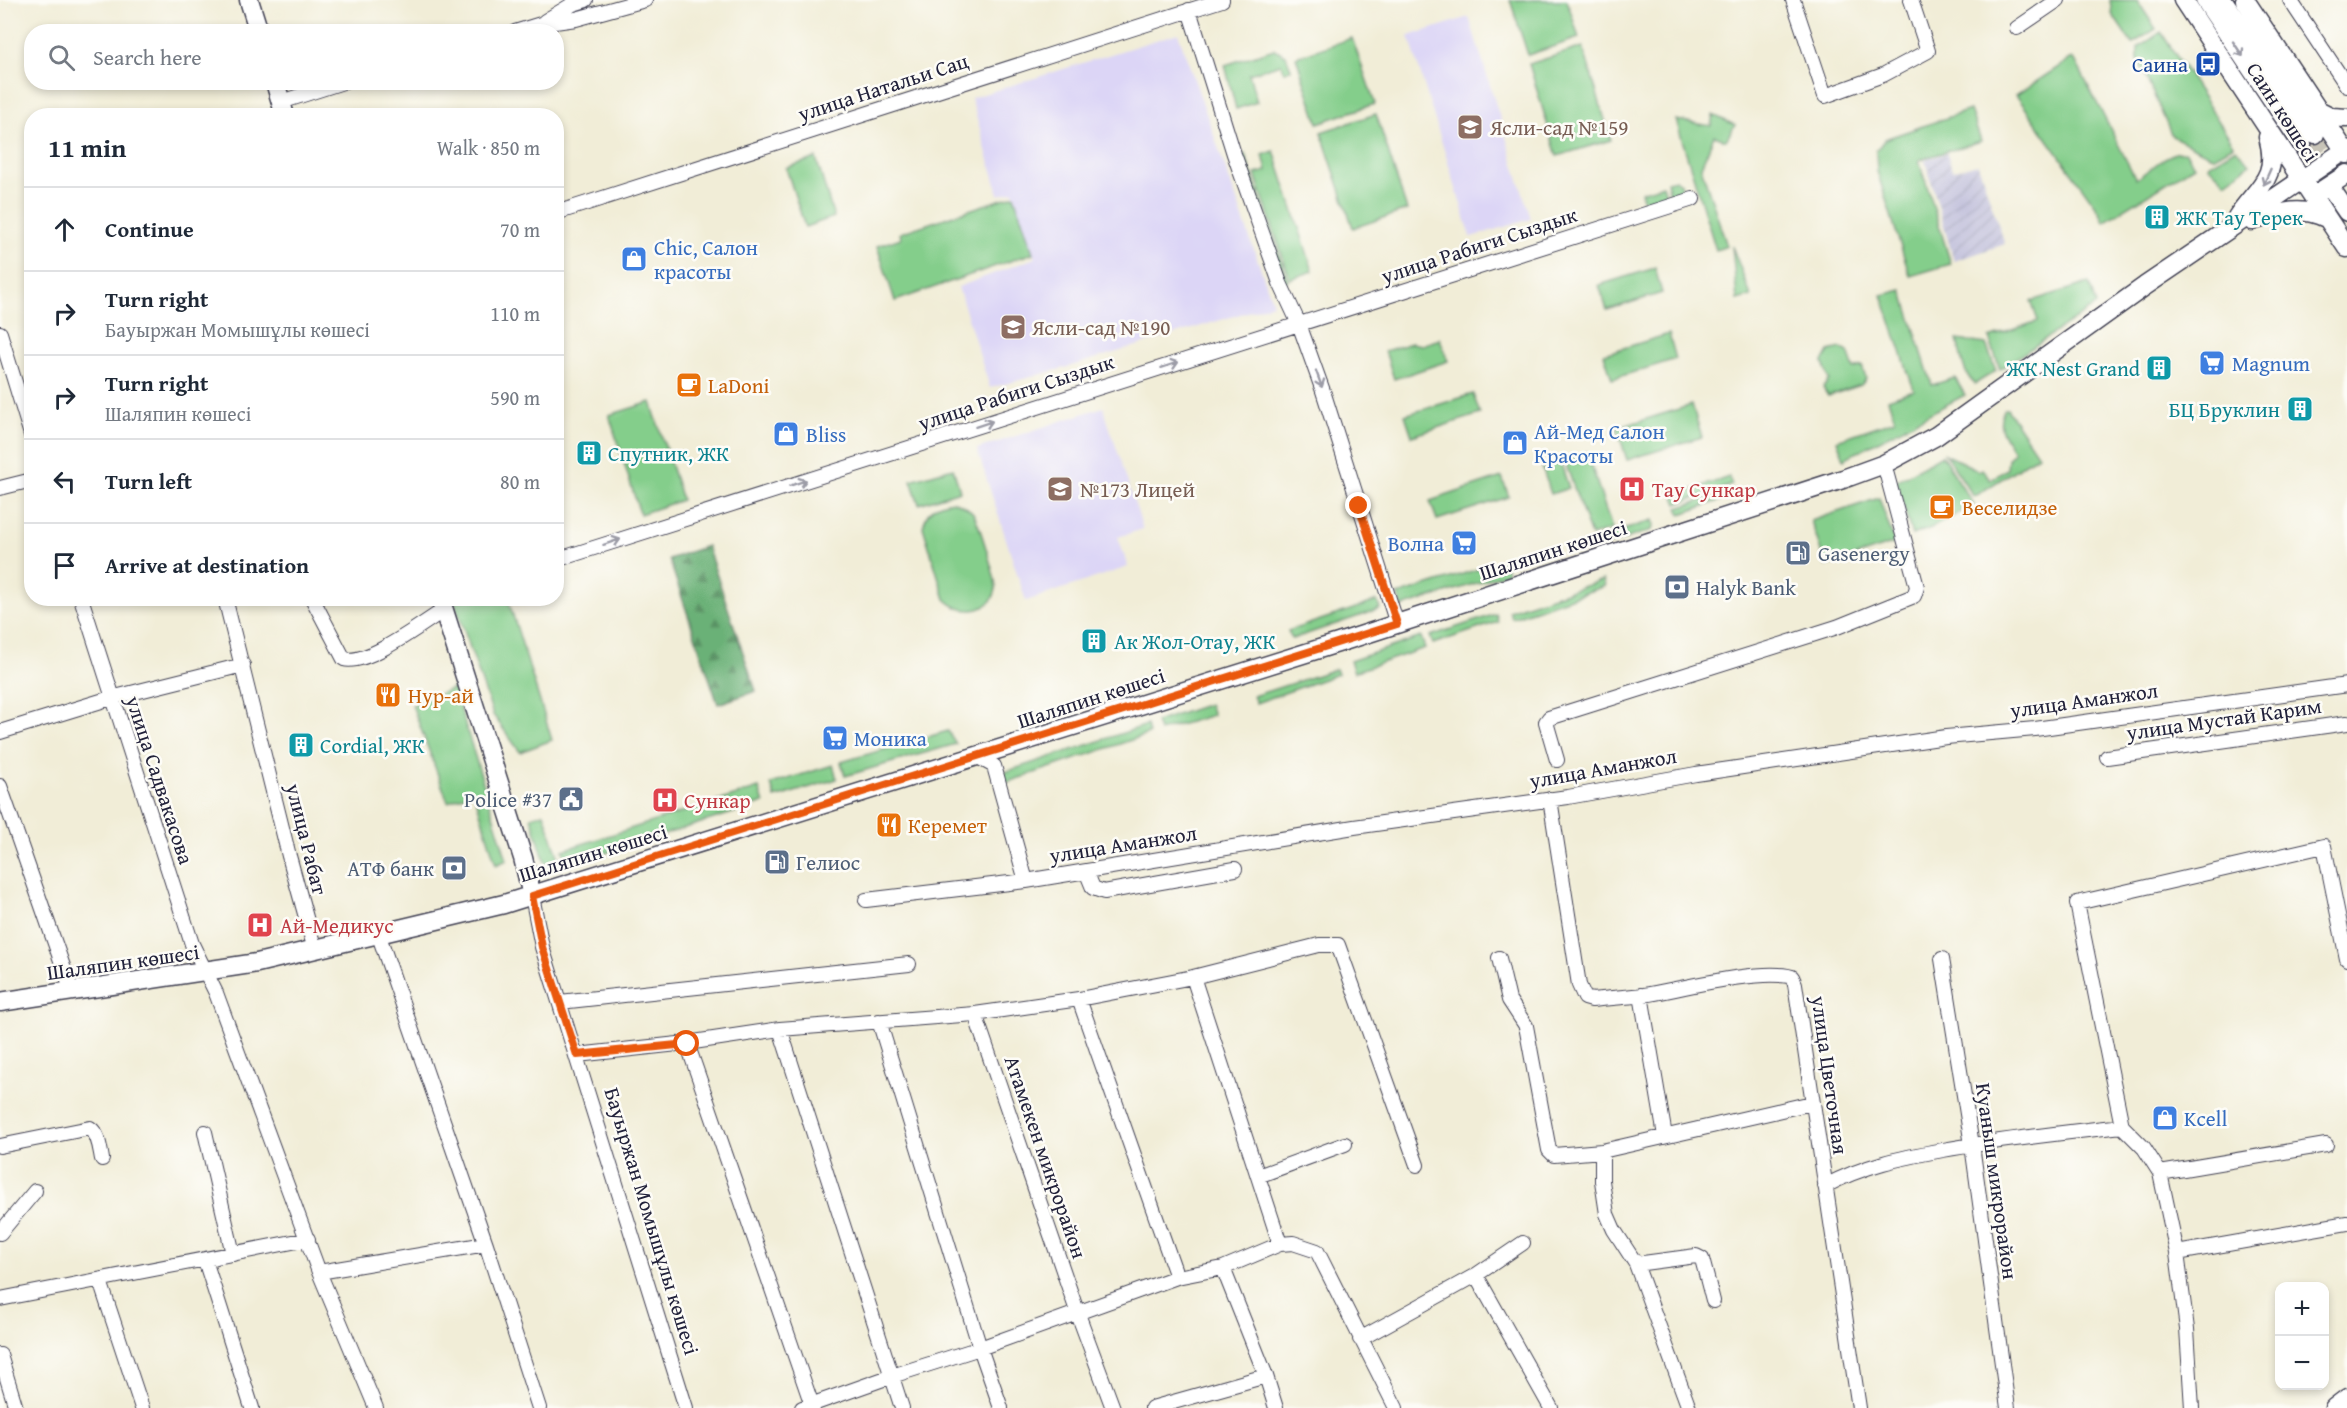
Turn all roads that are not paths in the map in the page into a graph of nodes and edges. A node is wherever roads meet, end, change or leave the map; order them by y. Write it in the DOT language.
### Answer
graph roads {
  1 [pos="249,0"];
  2 [pos="586,0"];
  3 [pos="645,0"];
  4 [pos="1222,0"];
  5 [pos="1793,0"];
  6 [pos="1911,0"];
  7 [pos="2058,0"];
  8 [pos="2183,0"];
  9 [pos="2205,0"];
  10 [pos="2223,0"];
  11 [pos="2245,0"];
  12 [pos="2290,0"];
  13 [pos="1190,10"];
  14 [pos="256,24"];
  15 [pos="541,24"];
  16 [pos="2017,28"];
  17 [pos="2347,86"];
  18 [pos="277,90"];
  19 [pos="325,90"];
  20 [pos="283,108"];
  21 [pos="285,108"];
  22 [pos="2320,111"];
  23 [pos="2347,118"];
  24 [pos="2263,121"];
  25 [pos="2334,134"];
  26 [pos="2346,151"];
  27 [pos="2290,164"];
  28 [pos="2347,174"];
  29 [pos="2301,180"];
  30 [pos="2334,193"];
  31 [pos="1693,199"];
  32 [pos="2315,201"];
  33 [pos="564,210"];
  34 [pos="2347,212"];
  35 [pos="2326,218"];
  36 [pos="2230,228"];
  37 [pos="2347,248"];
  38 [pos="1299,324"];
  39 [pos="0,333"];
  40 [pos="24,412"];
  41 [pos="1884,464"];
  42 [pos="24,482"];
  43 [pos="0,488"];
  44 [pos="564,557"];
  45 [pos="83,606"];
  46 [pos="227,606"];
  47 [pos="316,606"];
  48 [pos="439,606"];
  49 [pos="443,606"];
  50 [pos="1397,624"];
  51 [pos="243,665"];
  52 [pos="2347,686"];
  53 [pos="111,698"];
  54 [pos="2347,723"];
  55 [pos="0,732"];
  56 [pos="978,757"];
  57 [pos="2107,757"];
  58 [pos="1557,759"];
  59 [pos="0,786"];
  60 [pos="1550,799"];
  61 [pos="1235,869"];
  62 [pos="1086,871"];
  63 [pos="1026,881"];
  64 [pos="532,896"];
  65 [pos="866,900"];
  66 [pos="379,936"];
  67 [pos="315,950"];
  68 [pos="1499,958"];
  69 [pos="1942,959"];
  70 [pos="2347,959"];
  71 [pos="909,963"];
  72 [pos="205,973"];
  73 [pos="1193,977"];
  74 [pos="72,992"];
  75 [pos="1641,995"];
  76 [pos="1079,999"];
  77 [pos="0,1002"];
  78 [pos="560,1002"];
  79 [pos="975,1014"];
  80 [pos="879,1021"];
  81 [pos="780,1029"];
  82 [pos="687,1044"];
  83 [pos="577,1055"];
  84 [pos="1812,1103"];
  85 [pos="2122,1126"];
  86 [pos="205,1132"];
  87 [pos="1665,1136"];
  88 [pos="1345,1144"];
  89 [pos="1972,1145"];
  90 [pos="2326,1145"];
  91 [pos="0,1146"];
  92 [pos="1602,1151"];
  93 [pos="102,1159"];
  94 [pos="1417,1165"];
  95 [pos="2160,1173"];
  96 [pos="1258,1176"];
  97 [pos="1825,1186"];
  98 [pos="35,1191"];
  99 [pos="2347,1223"];
  100 [pos="0,1233"];
  101 [pos="308,1239"];
  102 [pos="1523,1243"];
  103 [pos="486,1244"];
  104 [pos="1280,1244"];
  105 [pos="2176,1253"];
  106 [pos="233,1254"];
  107 [pos="205,1260"];
  108 [pos="1636,1264"];
  109 [pos="1222,1268"];
  110 [pos="320,1272"];
  111 [pos="1476,1275"];
  112 [pos="1177,1277"];
  113 [pos="100,1281"];
  114 [pos="0,1299"];
  115 [pos="1713,1301"];
  116 [pos="1078,1314"];
  117 [pos="1360,1339"];
  118 [pos="980,1348"];
  119 [pos="0,1355"];
  120 [pos="892,1376"];
  121 [pos="1266,1376"];
  122 [pos="809,1407"];
  123 [pos="16,1408"];
  124 [pos="142,1408"];
  125 [pos="252,1408"];
  126 [pos="376,1408"];
  127 [pos="539,1408"];
  128 [pos="686,1408"];
  129 [pos="902,1408"];
  130 [pos="1001,1408"];
  131 [pos="1113,1408"];
  132 [pos="1152,1408"];
  133 [pos="1276,1408"];
  134 [pos="1396,1408"];
  135 [pos="1551,1408"];
  136 [pos="1689,1408"];
  137 [pos="1859,1408"];
  138 [pos="2008,1408"];
  139 [pos="2192,1408"];
  1 -- 14 [label="main road"];
  2 -- 15 [label="street"];
  3 -- 15 [label="street"];
  4 -- 13 [label="street, улица Натальи Сац"];
  5 -- 6 [label="street"];
  7 -- 16 [label="street"];
  8 -- 24 [label="main road, Саин көшесі"];
  9 -- 10 [label="main road, Саин көшесі, one-way"];
  11 -- 22 [label="main road, Саин көшесі"];
  12 -- 17 [label="street"];
  13 -- 33 [label="street, улица Натальи Сац"];
  13 -- 38 [label="street"];
  18 -- 20 [label="main road"];
  19 -- 21 [label="street"];
  22 -- 23 [label="main road"];
  22 -- 25 [label="main road, Саин көшесі"];
  24 -- 27 [label="main road, Саин көшесі"];
  24 -- 36 [label="main road, one-way"];
  25 -- 26 [label="main road, Саин көшесі"];
  25 -- 27 [label="main road"];
  26 -- 29 [label="main road, Шаляпин көшесі"];
  27 -- 29 [label="main road, Саин көшесі"];
  28 -- 32 [label="main road"];
  29 -- 32 [label="main road, Саин көшесі"];
  29 -- 36 [label="main road, Шаляпин көшесі"];
  30 -- 34 [label="main road"];
  31 -- 38 [label="street, улица Рабиги Сыздык"];
  32 -- 35 [label="main road, Саин көшесі"];
  35 -- 36 [label="main road"];
  35 -- 37 [label="main road, Саин көшесі"];
  36 -- 41 [label="main road, Шаляпин көшесі"];
  44 -- 38 [label="street, улица Рабиги Сыздык, one-way"];
  38 -- 50 [label="street, one-way"];
  39 -- 40 [label="street"];
  41 -- 50 [label="main road, Шаляпин көшесі"];
  41 -- 58 [label="street"];
  42 -- 43 [label="street"];
  45 -- 53 [label="street, улица Садвакасова"];
  46 -- 51 [label="street, улица Рабат"];
  47 -- 48 [label="street"];
  49 -- 64 [label="main road, Бауыржан Момышұлы көшесі"];
  50 -- 56 [label="main road, Шаляпин көшесі"];
  51 -- 53 [label="street"];
  51 -- 67 [label="street, улица Рабат"];
  52 -- 60 [label="street, улица Аманжол"];
  53 -- 55 [label="street"];
  53 -- 72 [label="street, улица Садвакасова"];
  54 -- 57 [label="street, улица Мустай Карим"];
  56 -- 63 [label="street"];
  56 -- 64 [label="main road, Шаляпин көшесі"];
  59 -- 74 [label="street"];
  60 -- 62 [label="street, улица Аманжол"];
  60 -- 75 [label="street, улица Цветочная"];
  61 -- 62 [label="street"];
  62 -- 63 [label="street, улица Аманжол"];
  63 -- 65 [label="street, улица Аманжол"];
  64 -- 66 [label="main road, Шаляпин көшесі"];
  64 -- 78 [label="street, Бауыржан Момышұлы көшесі"];
  66 -- 67 [label="main road, Шаляпин көшесі"];
  66 -- 103 [label="street"];
  67 -- 72 [label="main road, Шаляпин көшесі"];
  68 -- 92 [label="street"];
  69 -- 89 [label="street, Куаныш микрорайон"];
  70 -- 85 [label="street"];
  71 -- 78 [label="street"];
  72 -- 74 [label="main road, Шаляпин көшесі"];
  72 -- 101 [label="street, улица Садвакасова"];
  73 -- 76 [label="street"];
  73 -- 94 [label="street"];
  73 -- 96 [label="street"];
  74 -- 77 [label="main road, Шаляпин көшесі"];
  75 -- 84 [label="street, улица Цветочная"];
  75 -- 87 [label="street"];
  76 -- 79 [label="street"];
  76 -- 112 [label="street"];
  78 -- 83 [label="street, Бауыржан Момышұлы көшесі"];
  79 -- 80 [label="street"];
  79 -- 116 [label="street, Атамекен микрорайон"];
  80 -- 81 [label="street"];
  80 -- 118 [label="street"];
  81 -- 82 [label="street"];
  81 -- 120 [label="street"];
  82 -- 83 [label="street"];
  82 -- 122 [label="street"];
  83 -- 128 [label="street, Бауыржан Момышұлы көшесі"];
  84 -- 87 [label="street"];
  84 -- 97 [label="street, улица Цветочная"];
  85 -- 89 [label="street"];
  85 -- 95 [label="street"];
  86 -- 106 [label="street"];
  87 -- 92 [label="street"];
  88 -- 96 [label="street"];
  89 -- 97 [label="street"];
  89 -- 138 [label="street, Куаныш микрорайон"];
  90 -- 95 [label="street"];
  91 -- 93 [label="street"];
  92 -- 108 [label="street"];
  95 -- 105 [label="street"];
  96 -- 104 [label="street"];
  97 -- 137 [label="street, улица Цветочная"];
  98 -- 100 [label="street"];
  99 -- 105 [label="street"];
  101 -- 106 [label="street"];
  101 -- 110 [label="street, улица Садвакасова"];
  102 -- 111 [label="street"];
  103 -- 110 [label="street"];
  103 -- 127 [label="street"];
  104 -- 109 [label="street"];
  104 -- 117 [label="street"];
  105 -- 139 [label="street"];
  106 -- 107 [label="street"];
  107 -- 113 [label="street"];
  107 -- 125 [label="street"];
  108 -- 115 [label="street"];
  108 -- 136 [label="street"];
  109 -- 112 [label="street"];
  109 -- 121 [label="street"];
  110 -- 126 [label="street, улица Садвакасова"];
  111 -- 117 [label="street"];
  111 -- 135 [label="street"];
  112 -- 116 [label="street"];
  113 -- 114 [label="street"];
  113 -- 124 [label="street"];
  116 -- 118 [label="street"];
  116 -- 131 [label="street, Атамекен микрорайон"];
  117 -- 134 [label="street"];
  118 -- 120 [label="street"];
  118 -- 130 [label="street"];
  119 -- 123 [label="street"];
  120 -- 122 [label="street"];
  120 -- 129 [label="street"];
  121 -- 132 [label="street"];
  121 -- 133 [label="street"];
}
